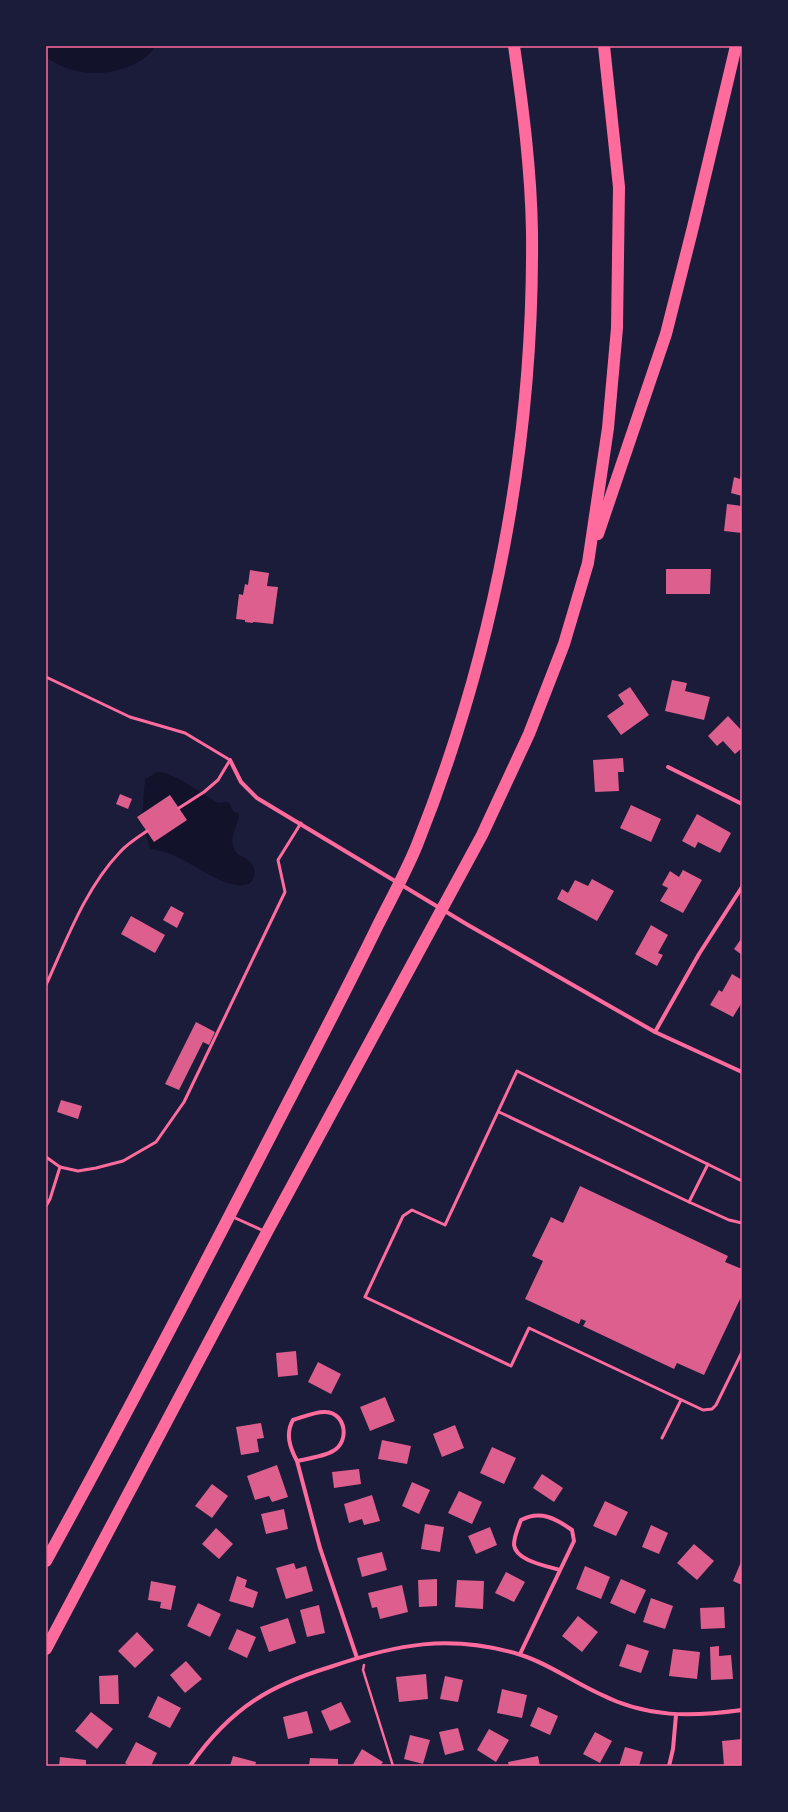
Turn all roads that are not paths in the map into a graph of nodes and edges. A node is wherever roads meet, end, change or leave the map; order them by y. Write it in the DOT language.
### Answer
graph roads {
  1 [pos="514,46"];
  2 [pos="604,46"];
  3 [pos="736,46"];
  4 [pos="588,563"];
  5 [pos="46,677"];
  6 [pos="230,760"];
  7 [pos="668,767"];
  8 [pos="742,804"];
  9 [pos="179,808"];
  10 [pos="301,823"];
  11 [pos="147,831"];
  12 [pos="742,887"];
  13 [pos="46,985"];
  14 [pos="655,1032"];
  15 [pos="742,1072"];
  16 [pos="499,1112"];
  17 [pos="46,1157"];
  18 [pos="708,1164"];
  19 [pos="60,1167"];
  20 [pos="742,1181"];
  21 [pos="689,1202"];
  22 [pos="46,1206"];
  23 [pos="230,1215"];
  24 [pos="742,1223"];
  25 [pos="267,1232"];
  26 [pos="742,1352"];
  27 [pos="682,1400"];
  28 [pos="662,1438"];
  29 [pos="297,1461"];
  30 [pos="46,1561"];
  31 [pos="560,1570"];
  32 [pos="46,1649"];
  33 [pos="520,1654"];
  34 [pos="357,1658"];
  35 [pos="742,1710"];
  36 [pos="676,1715"];
  37 [pos="190,1766"];
  38 [pos="669,1766"];
  1 -- 23 [label="highway"];
  2 -- 4 [label="highway"];
  3 -- 4 [label="highway"];
  4 -- 25 [label="highway"];
  5 -- 6 [label="lane"];
  6 -- 9 [label="lane"];
  6 -- 10 [label="street"];
  7 -- 8 [label="street"];
  10 -- 14 [label="street"];
  10 -- 19 [label="lane"];
  11 -- 13 [label="lane"];
  12 -- 14 [label="street"];
  14 -- 15 [label="street"];
  16 -- 18 [label="lane"];
  16 -- 21 [label="lane"];
  16 -- 27 [label="lane"];
  17 -- 19 [label="lane"];
  18 -- 20 [label="lane"];
  18 -- 21 [label="lane"];
  19 -- 22 [label="lane"];
  21 -- 24 [label="lane"];
  23 -- 25 [label="lane"];
  23 -- 30 [label="highway"];
  25 -- 32 [label="highway"];
  26 -- 27 [label="lane"];
  27 -- 28 [label="lane"];
  29 -- 29 [label="street"];
  29 -- 34 [label="street"];
  31 -- 31 [label="street"];
  31 -- 33 [label="street"];
  33 -- 34 [label="street"];
  33 -- 36 [label="street"];
  34 -- 37 [label="street"];
  35 -- 36 [label="street"];
  36 -- 38 [label="street"];
}
